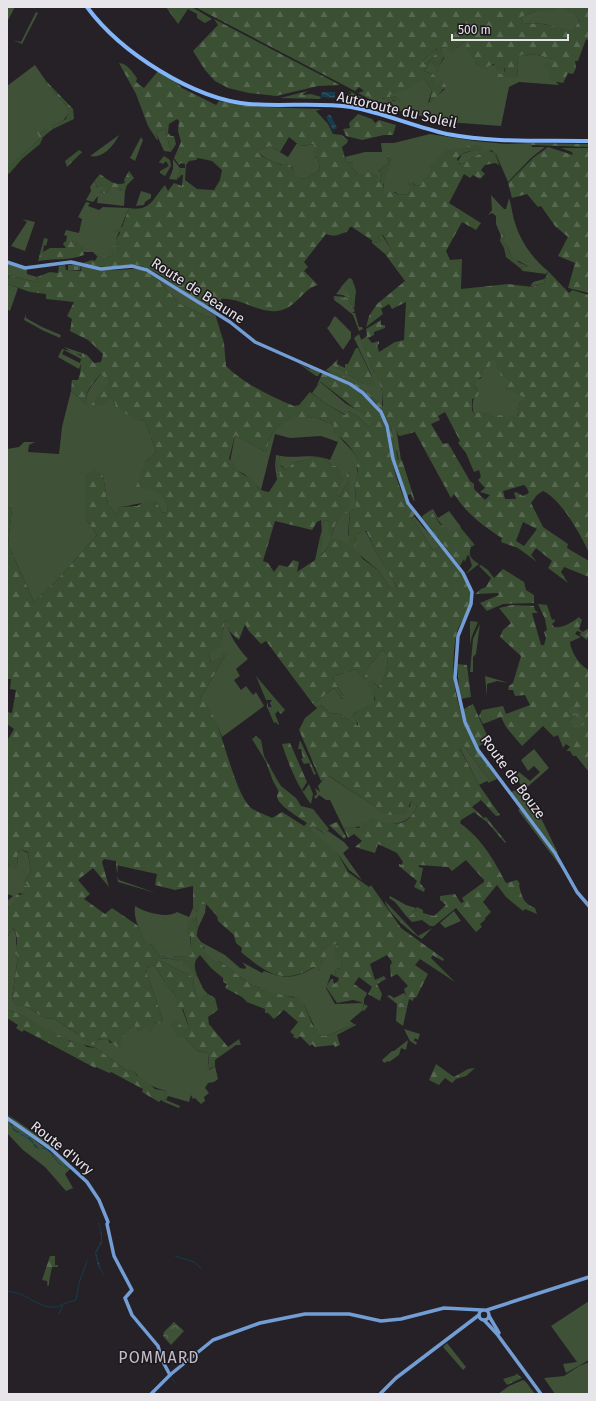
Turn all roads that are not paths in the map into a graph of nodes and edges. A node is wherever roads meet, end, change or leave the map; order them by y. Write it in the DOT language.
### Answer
graph roads {
  1 [pos="87,7"];
  2 [pos="90,7"];
  3 [pos="589,140"];
  4 [pos="7,262"];
  5 [pos="323,371"];
  6 [pos="589,906"];
  7 [pos="7,1118"];
  8 [pos="589,1276"];
  9 [pos="488,1314"];
  10 [pos="481,1316"];
  11 [pos="171,1374"];
  12 [pos="534,1385"];
  13 [pos="151,1394"];
  14 [pos="380,1394"];
  15 [pos="541,1394"];
  1 -- 3 [label="highway, Autoroute du Soleil"];
  2 -- 3 [label="highway, Autoroute du Soleil"];
  4 -- 5 [label="main road, Route de Beaune"];
  5 -- 6 [label="main road, Route de Bouze"];
  7 -- 11 [label="main road, Route d'Ivry"];
  8 -- 9 [label="main road"];
  9 -- 10 [label="main road"];
  9 -- 10 [label="main road"];
  9 -- 12 [label="main road"];
  10 -- 11 [label="main road"];
  10 -- 12 [label="main road"];
  10 -- 14 [label="main road"];
  11 -- 13 [label="main road"];
  12 -- 15 [label="main road"];
}
